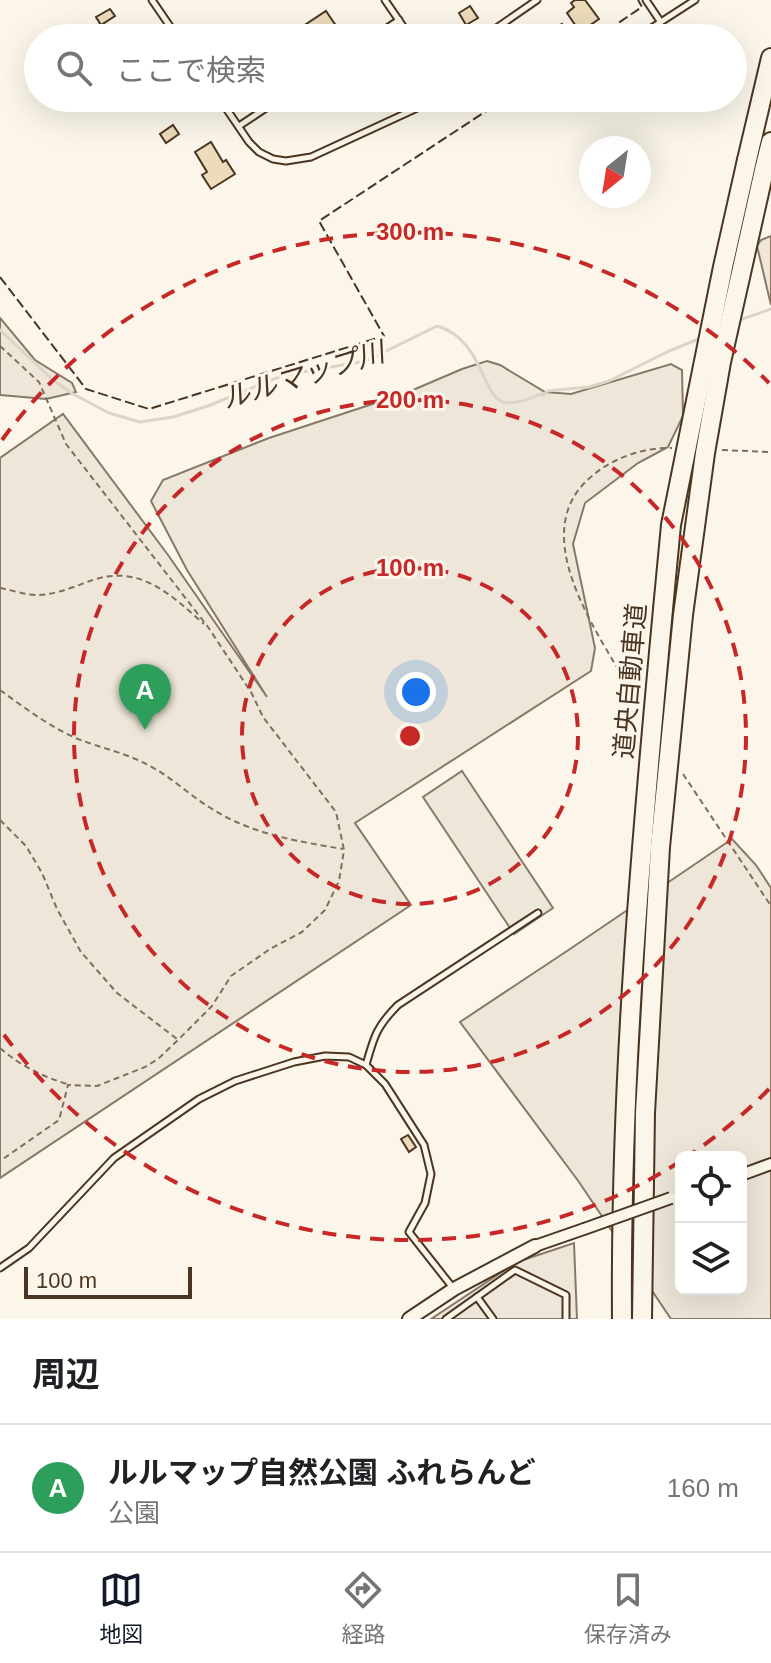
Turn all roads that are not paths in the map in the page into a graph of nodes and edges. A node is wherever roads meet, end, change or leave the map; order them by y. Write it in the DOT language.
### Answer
graph roads {
  1 [pos="162,0"];
  2 [pos="385,0"];
  3 [pos="537,0"];
  4 [pos="646,0"];
  5 [pos="695,0"];
  6 [pos="153,2"];
  7 [pos="399,20"];
  8 [pos="660,21"];
  9 [pos="168,24"];
  10 [pos="393,24"];
  11 [pos="402,24"];
  12 [pos="502,24"];
  13 [pos="656,24"];
  14 [pos="771,58"];
  15 [pos="229,112"];
  16 [pos="260,112"];
  17 [pos="409,112"];
  18 [pos="239,126"];
  19 [pos="771,142"];
  20 [pos="538,913"];
  21 [pos="366,1065"];
  22 [pos="771,1164"];
  23 [pos="747,1173"];
  24 [pos="675,1196"];
  25 [pos="535,1246"];
  26 [pos="0,1268"];
  27 [pos="454,1289"];
  28 [pos="477,1297"];
  29 [pos="409,1319"];
  30 [pos="446,1319"];
  31 [pos="493,1319"];
  32 [pos="566,1319"];
  33 [pos="622,1319"];
  34 [pos="642,1319"];
  1 -- 6 [label="lane"];
  2 -- 7 [label="lane"];
  3 -- 12 [label="lane"];
  4 -- 8 [label="lane"];
  5 -- 8 [label="lane"];
  6 -- 9 [label="lane"];
  7 -- 10 [label="lane"];
  7 -- 11 [label="lane"];
  8 -- 13 [label="lane"];
  14 -- 33 [label="highway, 道央自動車道, bridge"];
  15 -- 18 [label="lane"];
  16 -- 18 [label="lane"];
  17 -- 18 [label="lane"];
  19 -- 34 [label="highway, 道央自動車道, bridge"];
  20 -- 21 [label="lane"];
  21 -- 26 [label="lane"];
  21 -- 27 [label="lane"];
  22 -- 23 [label="street"];
  24 -- 25 [label="street, bridge"];
  25 -- 27 [label="street"];
  27 -- 29 [label="street"];
  28 -- 30 [label="lane"];
  28 -- 31 [label="lane"];
  28 -- 32 [label="lane"];
}
